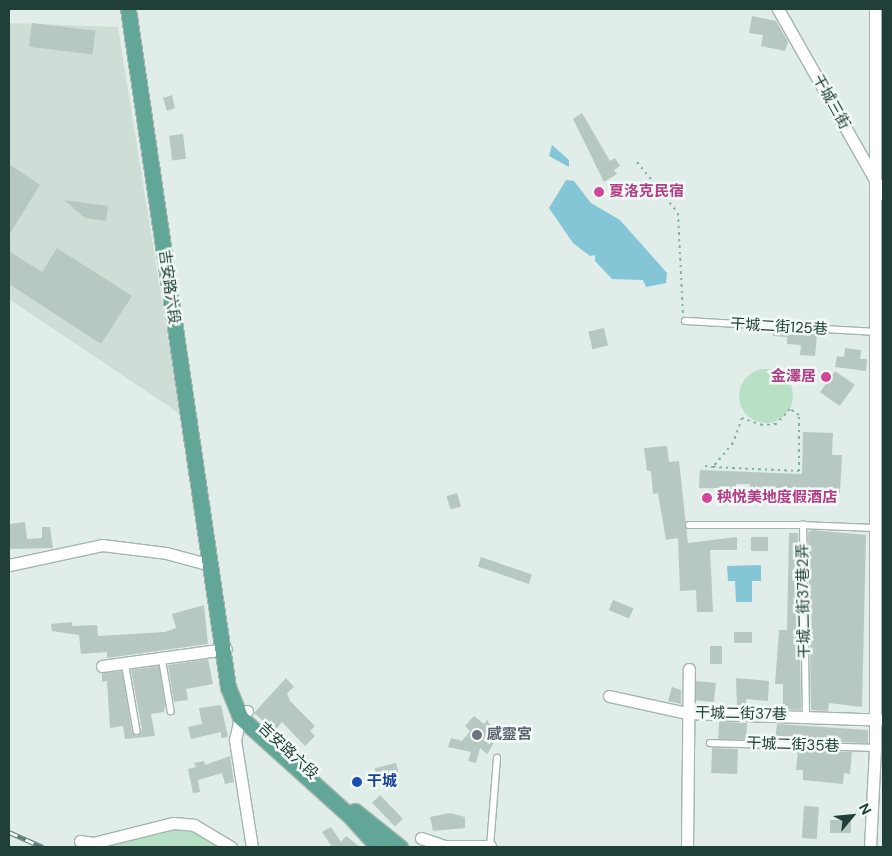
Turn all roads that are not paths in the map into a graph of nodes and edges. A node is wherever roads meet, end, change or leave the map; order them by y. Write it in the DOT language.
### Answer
graph roads {
  1 [pos="128,9"];
  2 [pos="778,9"];
  3 [pos="874,9"];
  4 [pos="875,180"];
  5 [pos="883,194"];
  6 [pos="685,322"];
  7 [pos="878,332"];
  8 [pos="803,524"];
  9 [pos="689,525"];
  10 [pos="877,529"];
  11 [pos="9,565"];
  12 [pos="211,565"];
  13 [pos="224,650"];
  14 [pos="162,657"];
  15 [pos="125,662"];
  16 [pos="102,666"];
  17 [pos="689,670"];
  18 [pos="608,696"];
  19 [pos="171,711"];
  20 [pos="686,713"];
  21 [pos="244,714"];
  22 [pos="806,716"];
  23 [pos="879,719"];
  24 [pos="137,731"];
  25 [pos="710,743"];
  26 [pos="875,748"];
  27 [pos="497,758"];
  28 [pos="421,838"];
  29 [pos="80,841"];
  30 [pos="231,847"];
  31 [pos="252,847"];
  32 [pos="378,847"];
  33 [pos="400,847"];
  34 [pos="490,847"];
  35 [pos="687,847"];
  36 [pos="870,847"];
  1 -- 12 [label="main road, 吉安路六段"];
  2 -- 4 [label="street, 干城三街"];
  3 -- 4 [label="street"];
  4 -- 5 [label="street, 干城三街"];
  4 -- 7 [label="street"];
  6 -- 7 [label="lane, 干城二街125巷"];
  7 -- 10 [label="street"];
  8 -- 9 [label="lane"];
  8 -- 10 [label="lane, 干城二街37巷2弄"];
  8 -- 22 [label="lane, 干城二街37巷2弄"];
  10 -- 23 [label="street"];
  11 -- 12 [label="street"];
  12 -- 13 [label="main road, 吉安路六段"];
  13 -- 14 [label="street"];
  13 -- 21 [label="main road, 吉安路六段"];
  14 -- 15 [label="street"];
  14 -- 19 [label="lane"];
  15 -- 16 [label="street"];
  15 -- 24 [label="lane"];
  17 -- 20 [label="street"];
  18 -- 20 [label="street, 干城二街37巷"];
  20 -- 22 [label="street, 干城二街37巷"];
  20 -- 35 [label="street"];
  21 -- 31 [label="street"];
  21 -- 32 [label="main road, 吉安路六段"];
  21 -- 33 [label="main road, 吉安路六段"];
  22 -- 23 [label="street, 干城二街37巷"];
  23 -- 26 [label="street"];
  25 -- 26 [label="lane, 干城二街35巷"];
  26 -- 36 [label="street"];
  27 -- 34 [label="lane"];
  28 -- 34 [label="street"];
  29 -- 30 [label="street"];
}
